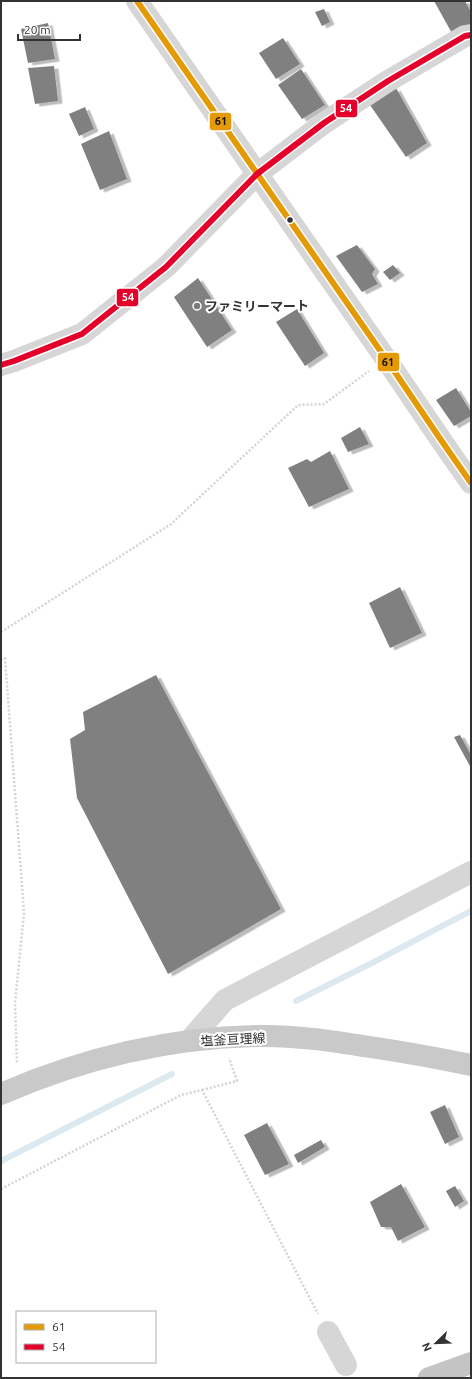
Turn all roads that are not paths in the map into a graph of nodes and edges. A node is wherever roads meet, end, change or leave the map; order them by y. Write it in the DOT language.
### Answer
graph roads {
  1 [pos="137,1"];
  2 [pos="471,35"];
  3 [pos="257,174"];
  4 [pos="1,365"];
  5 [pos="471,483"];
  6 [pos="471,872"];
  7 [pos="189,1041"];
  8 [pos="471,1065"];
  9 [pos="10,1090"];
  10 [pos="328,1332"];
  11 [pos="471,1364"];
  12 [pos="346,1365"];
  13 [pos="429,1378"];
  1 -- 3 [label="street"];
  2 -- 3 [label="street"];
  3 -- 4 [label="street"];
  3 -- 5 [label="street"];
  6 -- 7 [label="street"];
  7 -- 8 [label="main road, 塩釜亘理線"];
  7 -- 9 [label="main road, 塩釜亘理線"];
  10 -- 12 [label="street"];
  11 -- 13 [label="highway"];
}
